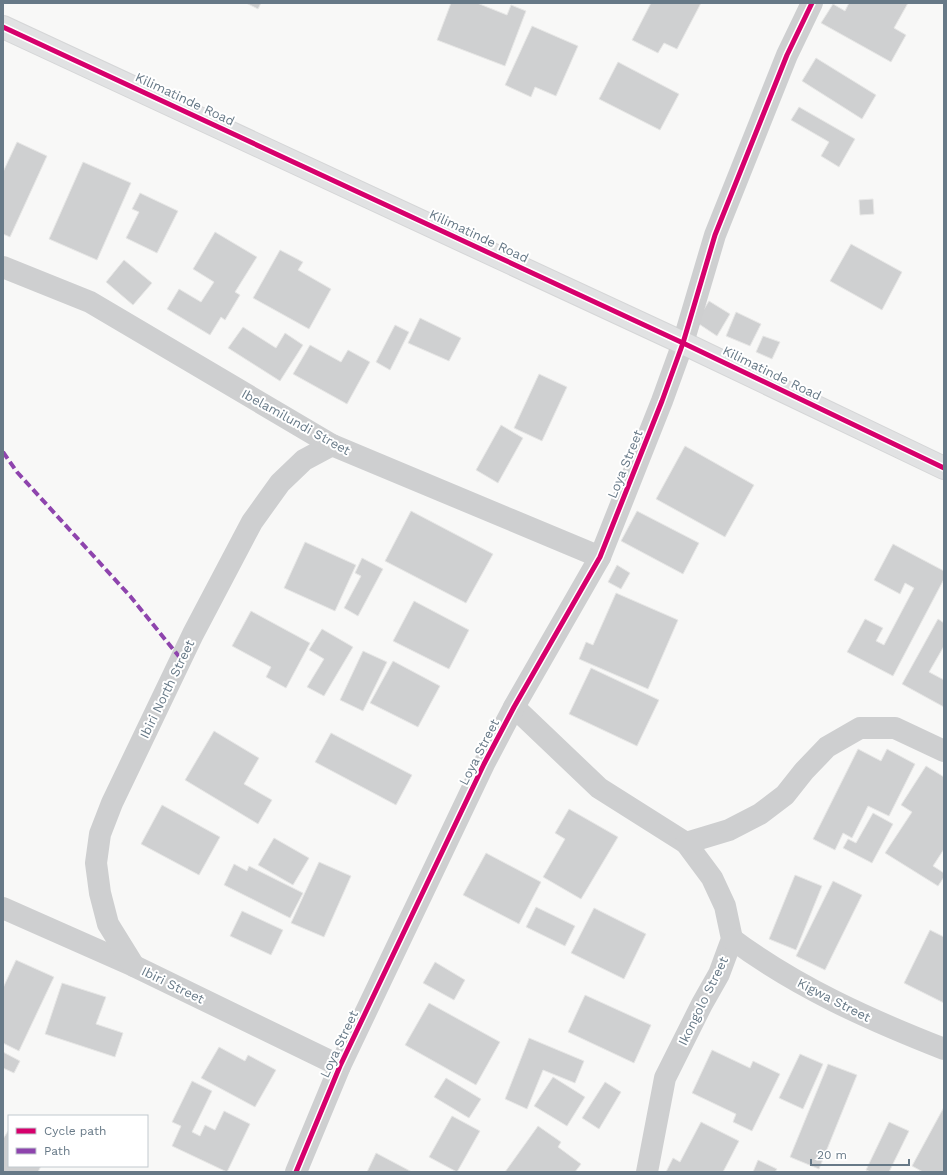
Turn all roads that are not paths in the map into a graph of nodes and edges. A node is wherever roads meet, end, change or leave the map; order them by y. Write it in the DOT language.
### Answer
graph roads {
  1 [pos="812,3"];
  2 [pos="3,27"];
  3 [pos="3,267"];
  4 [pos="683,342"];
  5 [pos="332,445"];
  6 [pos="944,468"];
  7 [pos="600,557"];
  8 [pos="514,708"];
  9 [pos="944,751"];
  10 [pos="686,843"];
  11 [pos="3,908"];
  12 [pos="732,938"];
  13 [pos="134,966"];
  14 [pos="944,1049"];
  15 [pos="340,1066"];
  16 [pos="296,1172"];
  17 [pos="647,1172"];
  1 -- 4 [label="street, Loya Street"];
  2 -- 4 [label="main road, Kilimatinde Road"];
  3 -- 5 [label="street, Ibelamilundi Street"];
  4 -- 6 [label="main road, Kilimatinde Road"];
  4 -- 7 [label="street, Loya Street"];
  5 -- 7 [label="street, Ibelamilundi Street"];
  5 -- 13 [label="street, Ibiri North Street"];
  7 -- 8 [label="street, Loya Street"];
  8 -- 10 [label="street"];
  8 -- 15 [label="street, Loya Street"];
  9 -- 10 [label="street"];
  10 -- 12 [label="street"];
  11 -- 13 [label="street, Ibiri Street"];
  12 -- 14 [label="street, Kigwa Street"];
  12 -- 17 [label="street, Ikongolo Street"];
  13 -- 15 [label="street, Ibiri Street"];
  15 -- 16 [label="street, Loya Street"];
}
